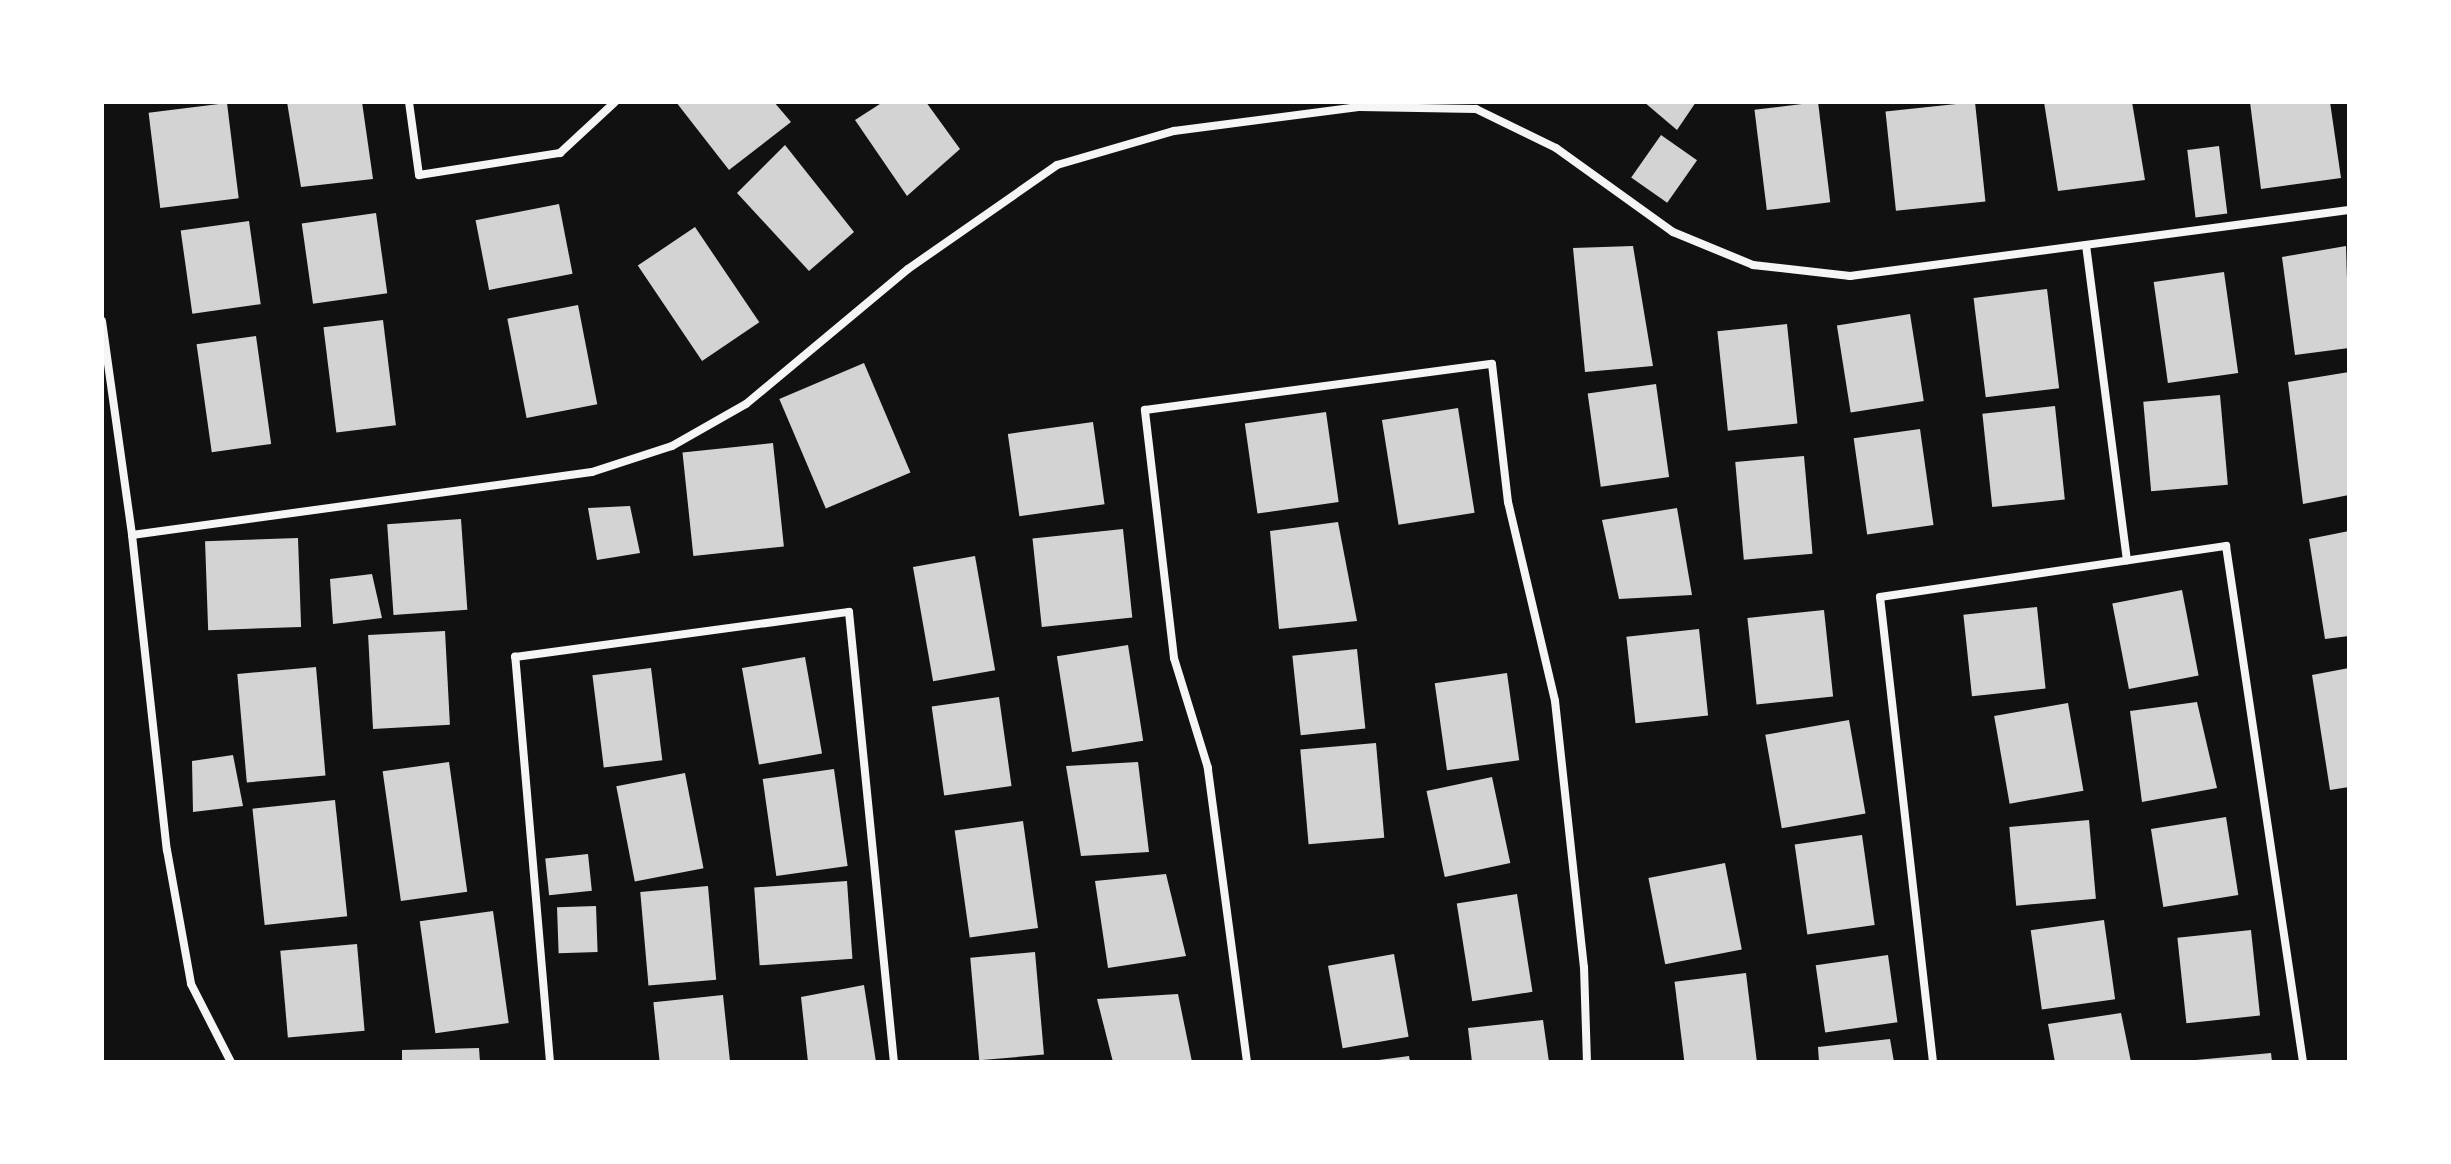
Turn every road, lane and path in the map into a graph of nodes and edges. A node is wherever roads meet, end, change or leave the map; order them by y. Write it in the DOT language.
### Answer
graph roads {
  1 [pos="409,102"];
  2 [pos="615,102"];
  3 [pos="2349,210"];
  4 [pos="2086,245"];
  5 [pos="102,321"];
  6 [pos="132,535"];
  7 [pos="2127,560"];
  8 [pos="231,1062"];
  9 [pos="550,1062"];
  10 [pos="894,1062"];
  11 [pos="1247,1062"];
  12 [pos="1587,1062"];
  13 [pos="1933,1062"];
  14 [pos="2303,1062"];
  1 -- 2 [label="street"];
  3 -- 4 [label="street"];
  4 -- 6 [label="street"];
  4 -- 7 [label="street"];
  5 -- 6 [label="street"];
  6 -- 8 [label="street"];
  7 -- 13 [label="street"];
  7 -- 14 [label="street"];
  9 -- 10 [label="street"];
  11 -- 12 [label="street"];
}
